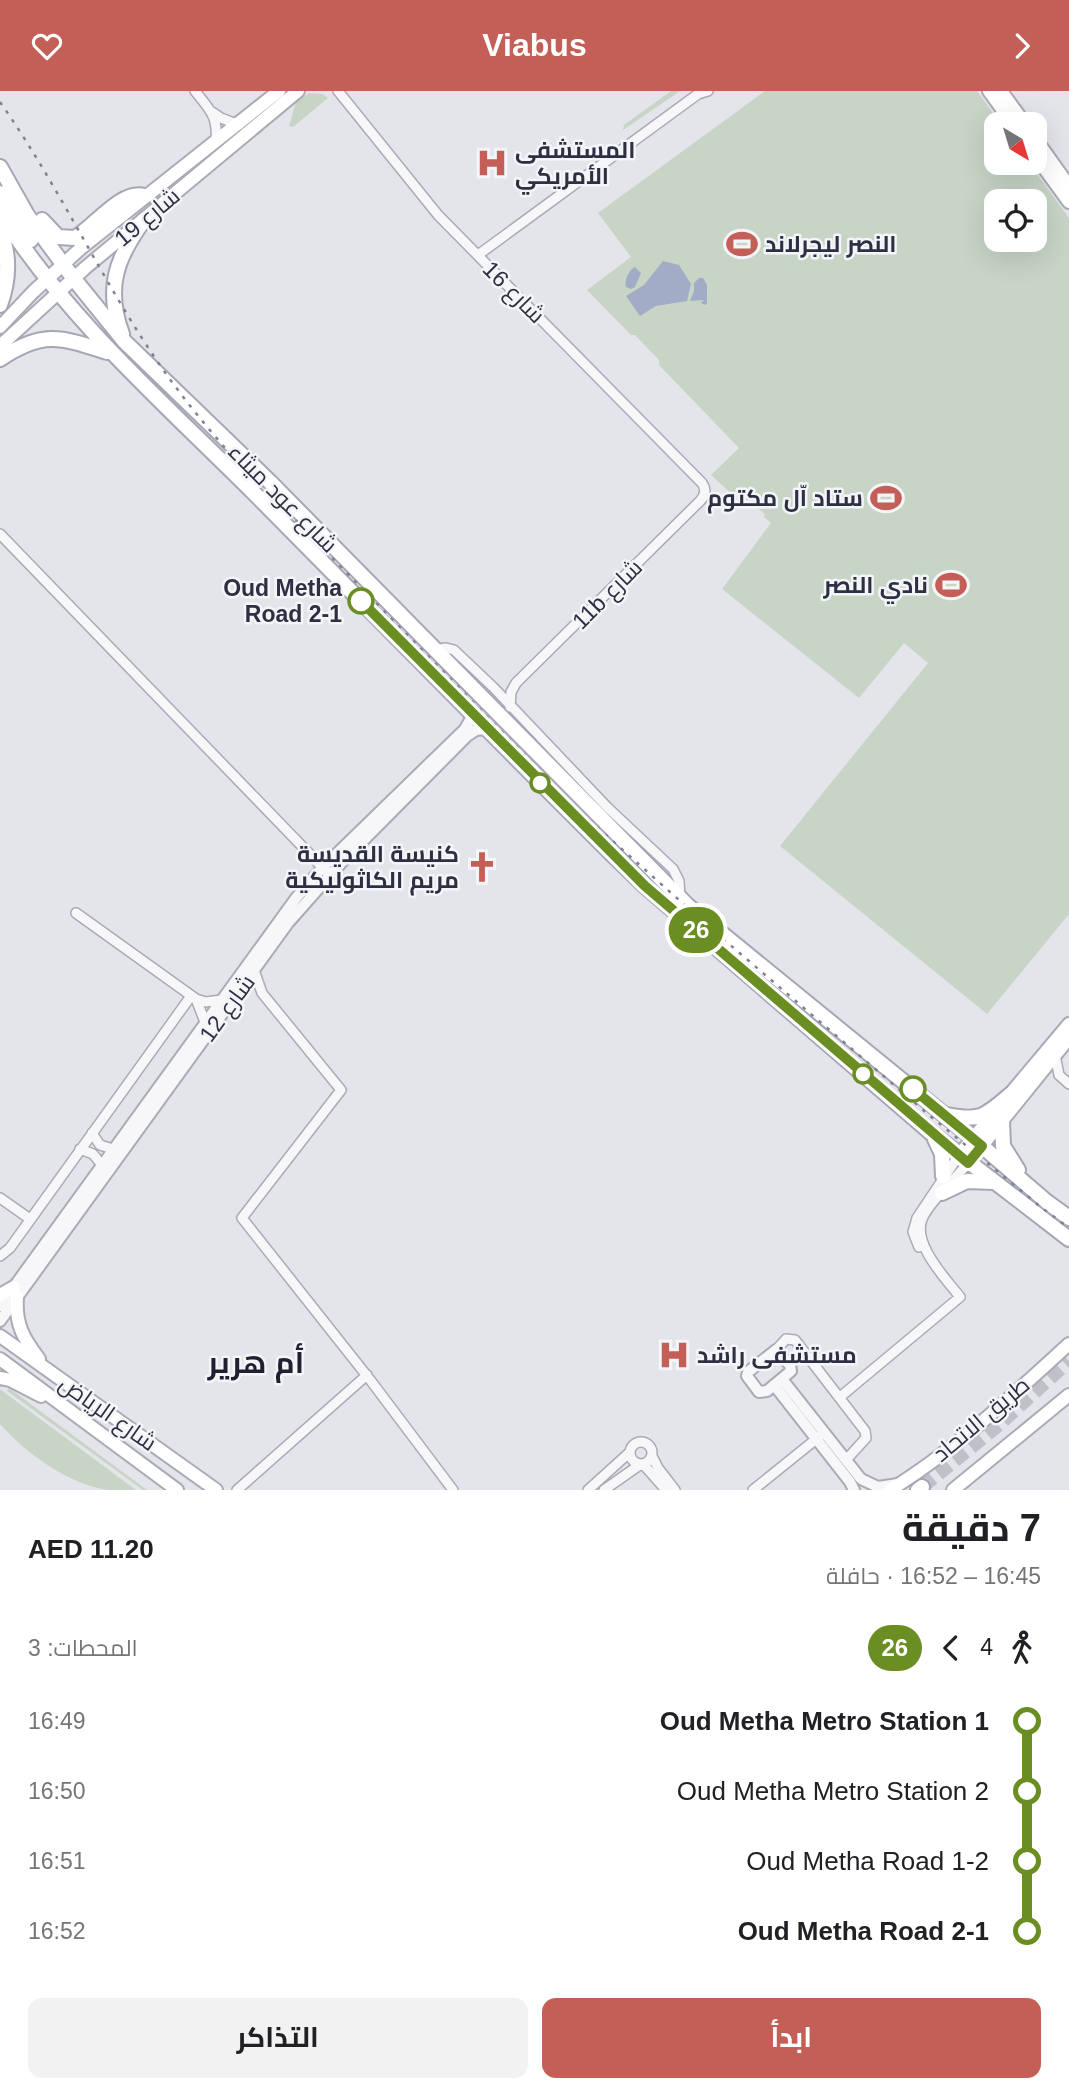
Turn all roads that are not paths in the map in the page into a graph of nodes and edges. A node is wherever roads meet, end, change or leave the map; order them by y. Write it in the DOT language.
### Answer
graph roads {
  1 [pos="195,91"];
  2 [pos="279,91"];
  3 [pos="298,91"];
  4 [pos="989,91"];
  5 [pos="1001,91"];
  6 [pos="341,92"];
  7 [pos="702,92"];
  8 [pos="211,111"];
  9 [pos="1004,112"];
  10 [pos="1016,112"];
  11 [pos="239,125"];
  12 [pos="216,141"];
  13 [pos="1047,155"];
  14 [pos="0,167"];
  15 [pos="1047,172"];
  16 [pos="1069,185"];
  17 [pos="0,193"];
  18 [pos="144,196"];
  19 [pos="19,202"];
  20 [pos="1069,202"];
  21 [pos="0,213"];
  22 [pos="144,220"];
  23 [pos="0,231"];
  24 [pos="478,255"];
  25 [pos="55,271"];
  26 [pos="74,279"];
  27 [pos="59,292"];
  28 [pos="0,305"];
  29 [pos="0,327"];
  30 [pos="125,342"];
  31 [pos="0,346"];
  32 [pos="111,353"];
  33 [pos="0,359"];
  34 [pos="703,491"];
  35 [pos="2,540"];
  36 [pos="433,650"];
  37 [pos="516,683"];
  38 [pos="493,687"];
  39 [pos="510,707"];
  40 [pos="471,712"];
  41 [pos="488,729"];
  42 [pos="326,871"];
  43 [pos="680,898"];
  44 [pos="76,913"];
  45 [pos="254,969"];
  46 [pos="240,990"];
  47 [pos="262,993"];
  48 [pos="193,997"];
  49 [pos="221,1000"];
  50 [pos="217,1014"];
  51 [pos="205,1022"];
  52 [pos="1069,1024"];
  53 [pos="1069,1038"];
  54 [pos="1055,1055"];
  55 [pos="1038,1076"];
  56 [pos="1065,1082"];
  57 [pos="1011,1094"];
  58 [pos="944,1114"];
  59 [pos="1002,1121"];
  60 [pos="930,1132"];
  61 [pos="92,1133"];
  62 [pos="978,1142"];
  63 [pos="80,1149"];
  64 [pos="113,1149"];
  65 [pos="963,1159"];
  66 [pos="102,1165"];
  67 [pos="943,1176"];
  68 [pos="993,1182"];
  69 [pos="942,1193"];
  70 [pos="0,1198"];
  71 [pos="1047,1202"];
  72 [pos="1069,1218"];
  73 [pos="30,1219"];
  74 [pos="1069,1239"];
  75 [pos="0,1256"];
  76 [pos="934,1263"];
  77 [pos="15,1292"];
  78 [pos="0,1295"];
  79 [pos="0,1306"];
  80 [pos="0,1321"];
  81 [pos="1,1337"];
  82 [pos="1069,1344"];
  83 [pos="776,1350"];
  84 [pos="0,1359"];
  85 [pos="50,1373"];
  86 [pos="367,1375"];
  87 [pos="0,1378"];
  88 [pos="778,1382"];
  89 [pos="1069,1395"];
  90 [pos="50,1396"];
  91 [pos="840,1397"];
  92 [pos="820,1435"];
  93 [pos="630,1452"];
  94 [pos="652,1456"];
  95 [pos="845,1460"];
  96 [pos="642,1464"];
  97 [pos="859,1486"];
  98 [pos="895,1487"];
  99 [pos="241,1489"];
  100 [pos="177,1490"];
  101 [pos="216,1490"];
  102 [pos="453,1490"];
  103 [pos="588,1490"];
  104 [pos="604,1490"];
  105 [pos="666,1490"];
  106 [pos="675,1490"];
  107 [pos="753,1490"];
  108 [pos="953,1490"];
  1 -- 8 [label="street"];
  2 -- 11 [label="main road, شارع 19"];
  3 -- 22 [label="main road, شارع 19"];
  4 -- 9 [label="main road"];
  5 -- 10 [label="main road"];
  6 -- 24 [label="street, شارع 16"];
  7 -- 24 [label="street"];
  8 -- 11 [label="street"];
  8 -- 12 [label="street"];
  11 -- 12 [label="main road, شارع 19"];
  12 -- 18 [label="main road, شارع 19"];
  13 -- 16 [label="main road"];
  14 -- 19 [label="main road, شارع عود ميثاء"];
  15 -- 20 [label="main road"];
  17 -- 25 [label="main road"];
  18 -- 19 [label="main road"];
  18 -- 25 [label="main road, شارع 19"];
  19 -- 25 [label="main road, شارع عود ميثاء"];
  21 -- 25 [label="main road, شارع عود ميثاء"];
  22 -- 26 [label="main road, شارع 19"];
  22 -- 30 [label="main road"];
  23 -- 28 [label="main road"];
  24 -- 34 [label="street, شارع 16"];
  25 -- 26 [label="main road, شارع عود ميثاء"];
  25 -- 27 [label="main road, شارع عود ميثاء"];
  25 -- 29 [label="main road, شارع 19"];
  26 -- 27 [label="main road, شارع 19"];
  26 -- 30 [label="main road, شارع عود ميثاء"];
  27 -- 31 [label="main road, شارع 19"];
  27 -- 32 [label="main road, شارع عود ميثاء"];
  30 -- 36 [label="main road, شارع عود ميثاء"];
  32 -- 33 [label="main road"];
  32 -- 40 [label="main road, شارع عود ميثاء"];
  34 -- 37 [label="street, 11b شارع"];
  35 -- 42 [label="street"];
  36 -- 38 [label="street"];
  36 -- 43 [label="main road, شارع عود ميثاء"];
  37 -- 38 [label="street"];
  37 -- 39 [label="street"];
  38 -- 39 [label="street"];
  39 -- 43 [label="street"];
  40 -- 41 [label="main road, شارع عود ميثاء"];
  40 -- 42 [label="street, شارع 12"];
  41 -- 42 [label="street, شارع 12"];
  41 -- 60 [label="main road, شارع عود ميثاء"];
  42 -- 45 [label="street, شارع 12"];
  42 -- 49 [label="street, شارع 12"];
  43 -- 58 [label="main road, شارع عود ميثاء"];
  44 -- 48 [label="street"];
  45 -- 46 [label="street, شارع 12"];
  45 -- 47 [label="street"];
  46 -- 47 [label="street"];
  46 -- 50 [label="street, شارع 12"];
  47 -- 86 [label="street"];
  48 -- 49 [label="street"];
  48 -- 51 [label="street"];
  48 -- 61 [label="street"];
  49 -- 50 [label="street, شارع 12"];
  50 -- 51 [label="street, شارع 12"];
  50 -- 77 [label="street, شارع 12"];
  51 -- 64 [label="street, شارع 12"];
  52 -- 57 [label="main road"];
  53 -- 54 [label="main road"];
  54 -- 55 [label="main road"];
  54 -- 56 [label="street"];
  55 -- 56 [label="street"];
  55 -- 59 [label="main road"];
  57 -- 58 [label="main road"];
  57 -- 62 [label="main road"];
  58 -- 62 [label="main road, شارع عود ميثاء"];
  59 -- 62 [label="main road"];
  59 -- 71 [label="main road"];
  60 -- 65 [label="main road, شارع عود ميثاء"];
  60 -- 67 [label="main road"];
  61 -- 63 [label="street"];
  61 -- 64 [label="street"];
  62 -- 65 [label="main road"];
  62 -- 71 [label="main road, شارع عود ميثاء"];
  63 -- 66 [label="street"];
  63 -- 73 [label="street"];
  64 -- 66 [label="street, شارع 12"];
  65 -- 67 [label="street"];
  65 -- 68 [label="main road, شارع عود ميثاء"];
  65 -- 69 [label="street"];
  66 -- 77 [label="street, شارع 12"];
  67 -- 76 [label="street"];
  68 -- 69 [label="main road"];
  68 -- 74 [label="main road, شارع عود ميثاء"];
  69 -- 76 [label="street"];
  70 -- 73 [label="street"];
  71 -- 72 [label="main road, شارع عود ميثاء"];
  73 -- 75 [label="street"];
  76 -- 91 [label="street"];
  77 -- 78 [label="main road"];
  77 -- 79 [label="street, شارع 12"];
  77 -- 80 [label="street, شارع 12"];
  77 -- 85 [label="main road"];
  81 -- 85 [label="main road, شارع الرياض"];
  82 -- 98 [label="main road, طريق الاتحاد"];
  83 -- 88 [label="street"];
  83 -- 88 [label="street"];
  83 -- 91 [label="street"];
  84 -- 90 [label="main road, شارع الرياض"];
  85 -- 101 [label="main road, شارع الرياض"];
  86 -- 99 [label="street"];
  86 -- 102 [label="street"];
  87 -- 90 [label="main road"];
  88 -- 92 [label="street"];
  89 -- 108 [label="main road, طريق الاتحاد"];
  90 -- 100 [label="main road, شارع الرياض"];
  91 -- 95 [label="street"];
  92 -- 95 [label="street"];
  92 -- 97 [label="street"];
  92 -- 107 [label="street"];
  93 -- 94 [label="street"];
  93 -- 96 [label="street"];
  93 -- 103 [label="street"];
  94 -- 96 [label="street"];
  94 -- 106 [label="street"];
  95 -- 97 [label="street"];
  96 -- 104 [label="street"];
  96 -- 105 [label="street"];
  97 -- 98 [label="street"];
}
